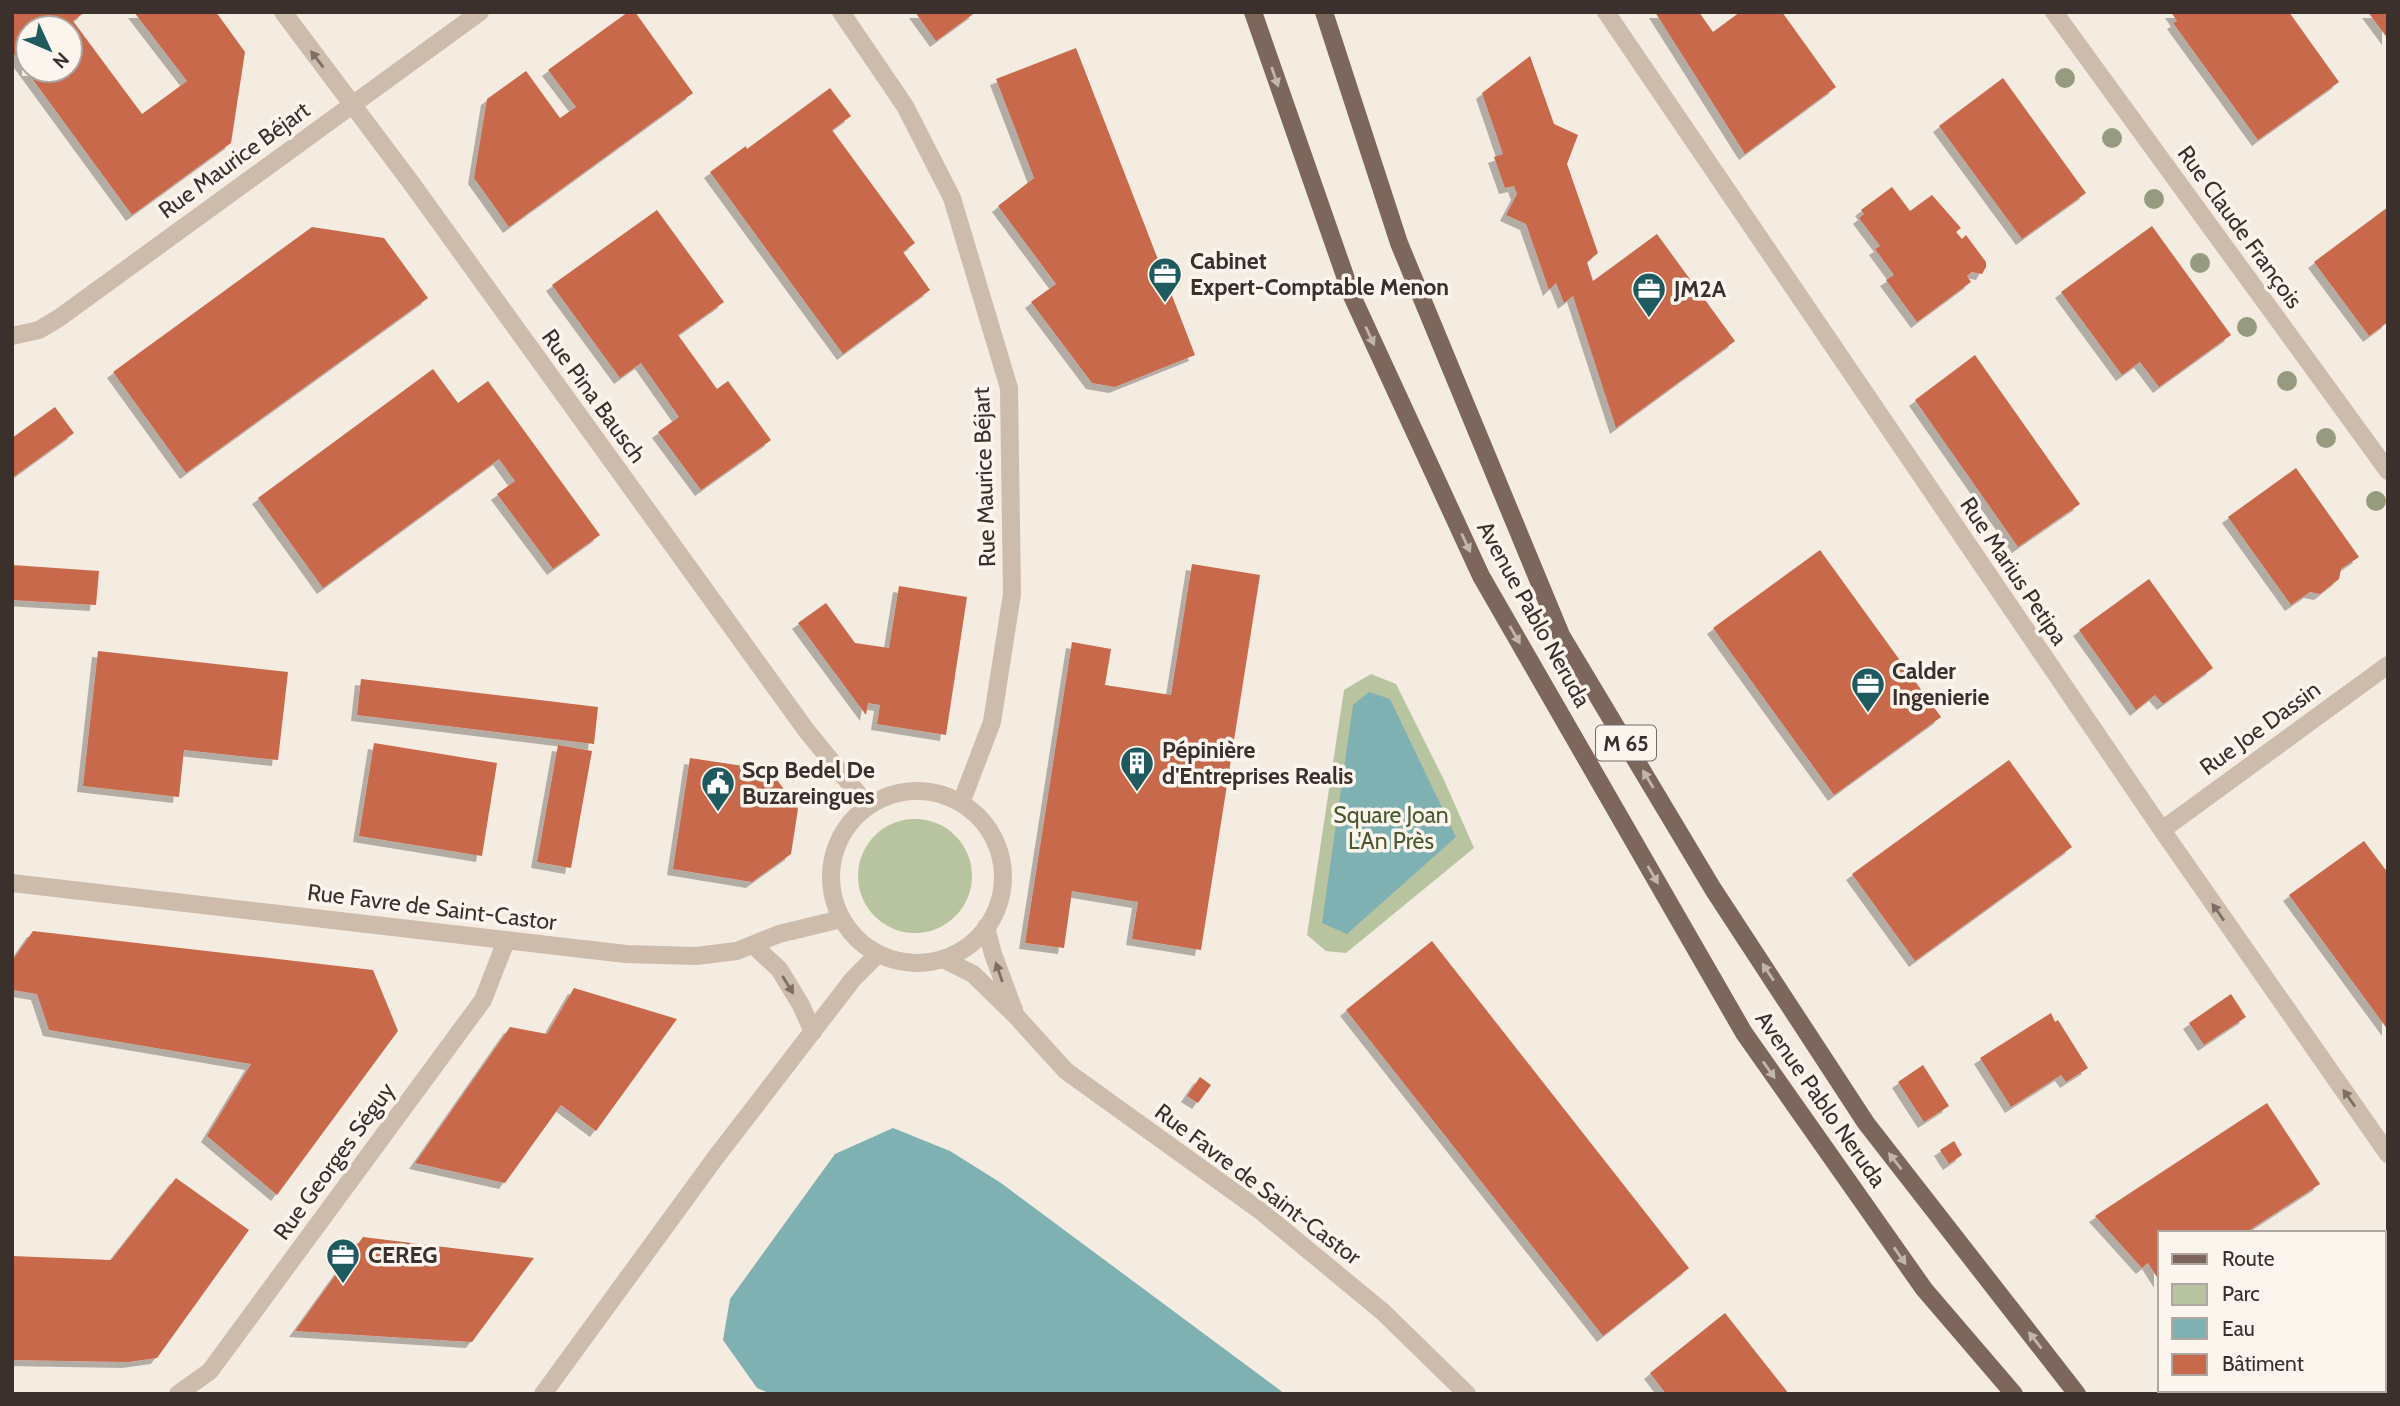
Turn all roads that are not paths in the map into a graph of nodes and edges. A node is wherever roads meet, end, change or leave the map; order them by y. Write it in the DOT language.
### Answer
graph roads {
  1 [pos="283,12"];
  2 [pos="480,12"];
  3 [pos="841,12"];
  4 [pos="1252,12"];
  5 [pos="1324,12"];
  6 [pos="1606,12"];
  7 [pos="2054,12"];
  8 [pos="352,106"];
  9 [pos="12,336"];
  10 [pos="2388,471"];
  11 [pos="2388,665"];
  12 [pos="961,803"];
  13 [pos="868,806"];
  14 [pos="2162,831"];
  15 [pos="12,883"];
  16 [pos="841,919"];
  17 [pos="986,927"];
  18 [pos="506,941"];
  19 [pos="753,945"];
  20 [pos="878,954"];
  21 [pos="943,958"];
  22 [pos="1016,1016"];
  23 [pos="813,1032"];
  24 [pos="2388,1154"];
  25 [pos="178,1394"];
  26 [pos="543,1394"];
  27 [pos="1467,1394"];
  28 [pos="2014,1394"];
  29 [pos="2077,1394"];
  8 -- 1 [label="street, Rue Pina Bausch, one-way"];
  2 -- 8 [label="street, Rue Maurice Béjart"];
  3 -- 12 [label="street, Rue Maurice Béjart"];
  4 -- 28 [label="main road, Avenue Pablo Neruda / M 65, one-way"];
  29 -- 5 [label="main road, Avenue Pablo Neruda / M 65, one-way"];
  6 -- 14 [label="street, Rue Marius Petipa"];
  7 -- 10 [label="street, Rue Claude François"];
  8 -- 9 [label="street, Rue Maurice Béjart"];
  8 -- 13 [label="street, Rue Pina Bausch"];
  11 -- 14 [label="street, Rue Joe Dassin"];
  12 -- 13 [label="street"];
  12 -- 17 [label="street"];
  13 -- 16 [label="street"];
  24 -- 14 [label="street, Rue Marius Petipa, one-way"];
  15 -- 18 [label="street, Rue Favre de Saint-Castor"];
  16 -- 19 [label="street, Rue Favre de Saint-Castor"];
  16 -- 20 [label="street"];
  17 -- 21 [label="street"];
  22 -- 17 [label="street, Rue Favre de Saint-Castor, one-way"];
  18 -- 19 [label="street, Rue Favre de Saint-Castor"];
  18 -- 25 [label="street, Rue Georges Séguy"];
  19 -- 23 [label="street, one-way"];
  20 -- 21 [label="street"];
  20 -- 23 [label="street"];
  21 -- 22 [label="street, Rue Favre de Saint-Castor"];
  22 -- 27 [label="street, Rue Favre de Saint-Castor"];
  23 -- 26 [label="street"];
}
